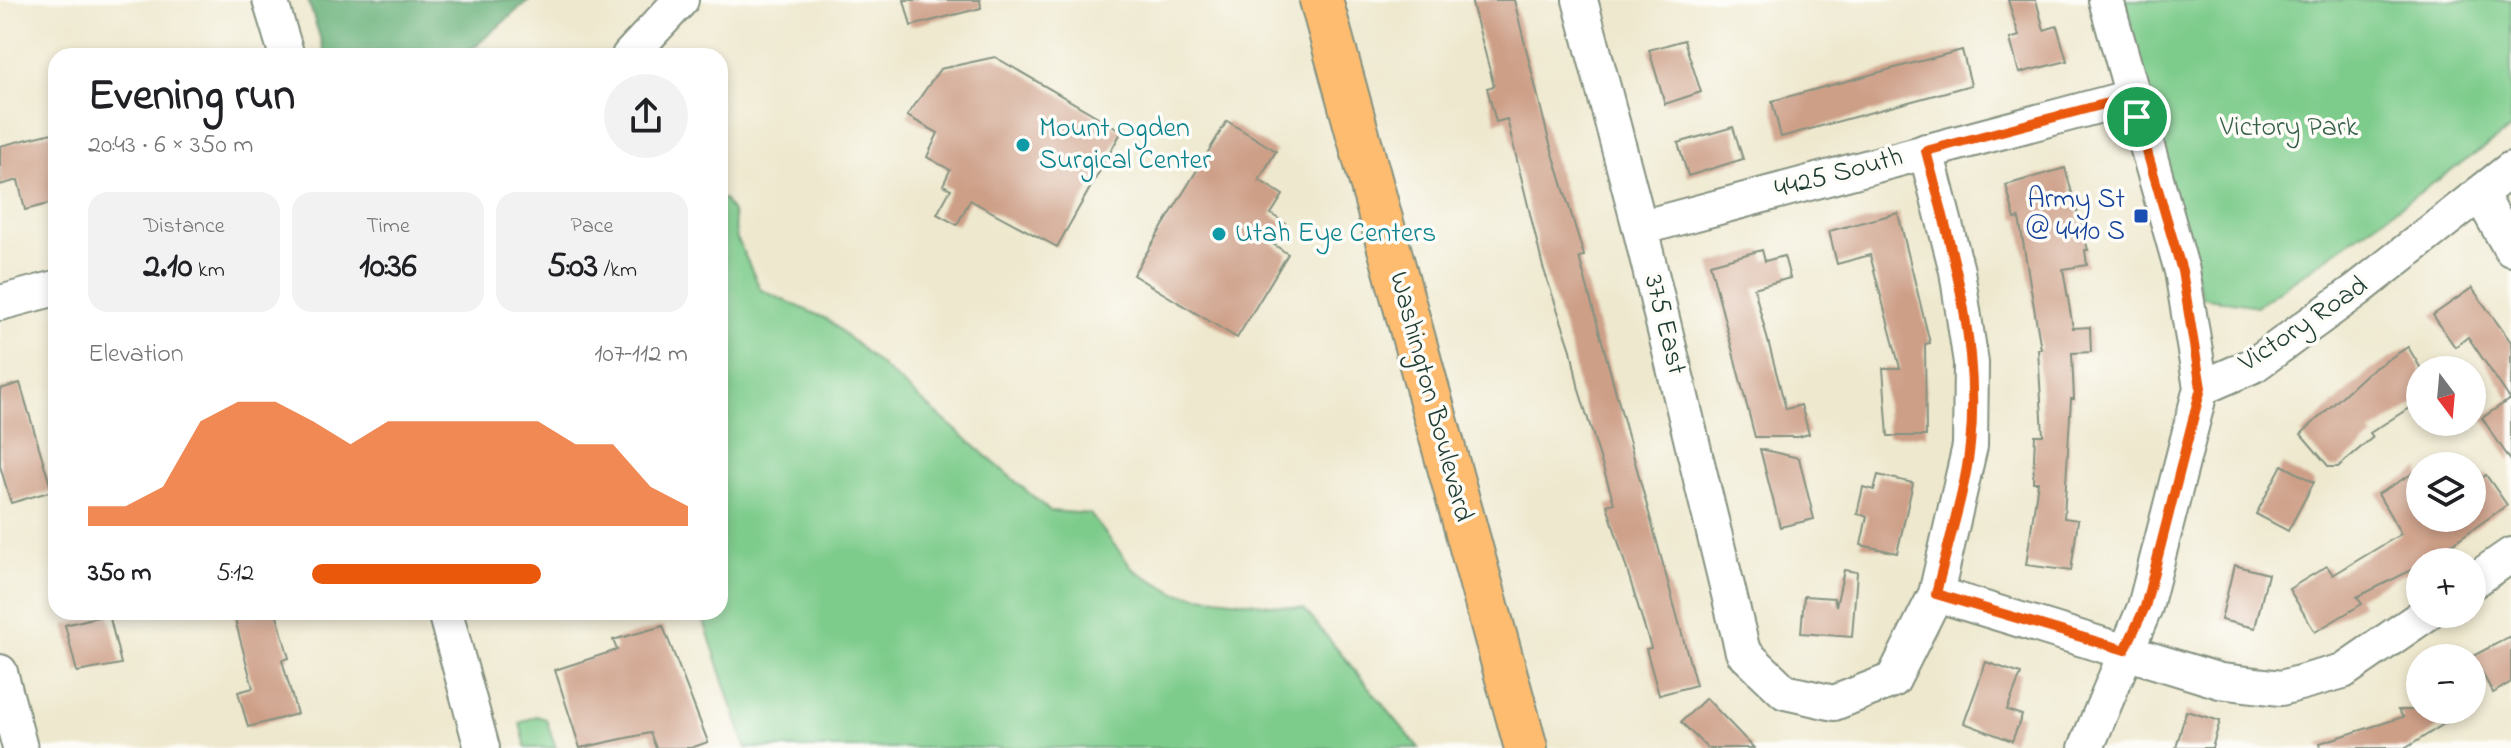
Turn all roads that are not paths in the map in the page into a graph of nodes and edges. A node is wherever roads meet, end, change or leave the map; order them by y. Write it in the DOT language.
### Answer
graph roads {
  1 [pos="270,0"];
  2 [pos="681,0"];
  3 [pos="1321,0"];
  4 [pos="1580,0"];
  5 [pos="2106,0"];
  6 [pos="285,48"];
  7 [pos="636,48"];
  8 [pos="2131,97"];
  9 [pos="1926,151"];
  10 [pos="2511,169"];
  11 [pos="2480,194"];
  12 [pos="1640,228"];
  13 [pos="2511,249"];
  14 [pos="48,290"];
  15 [pos="0,303"];
  16 [pos="2201,388"];
  17 [pos="2511,555"];
  18 [pos="2486,572"];
  19 [pos="1936,594"];
  20 [pos="447,620"];
  21 [pos="2406,628"];
  22 [pos="2125,650"];
  23 [pos="0,672"];
  24 [pos="20,748"];
  25 [pos="482,748"];
  26 [pos="1526,748"];
  27 [pos="2086,748"];
  1 -- 6 [label="street"];
  2 -- 7 [label="street"];
  3 -- 26 [label="main road, Washington Boulevard"];
  4 -- 12 [label="street, 375 East"];
  5 -- 8 [label="street"];
  8 -- 9 [label="street, 4425 South"];
  8 -- 16 [label="street"];
  9 -- 12 [label="street, 4425 South"];
  9 -- 19 [label="street"];
  10 -- 11 [label="street, Victory Road"];
  11 -- 13 [label="street"];
  11 -- 16 [label="street, Victory Road"];
  12 -- 19 [label="street, 375 East"];
  14 -- 15 [label="street"];
  16 -- 22 [label="street"];
  17 -- 18 [label="street"];
  19 -- 22 [label="street"];
  20 -- 25 [label="street"];
  21 -- 22 [label="street"];
  22 -- 27 [label="street"];
  23 -- 24 [label="street"];
}
